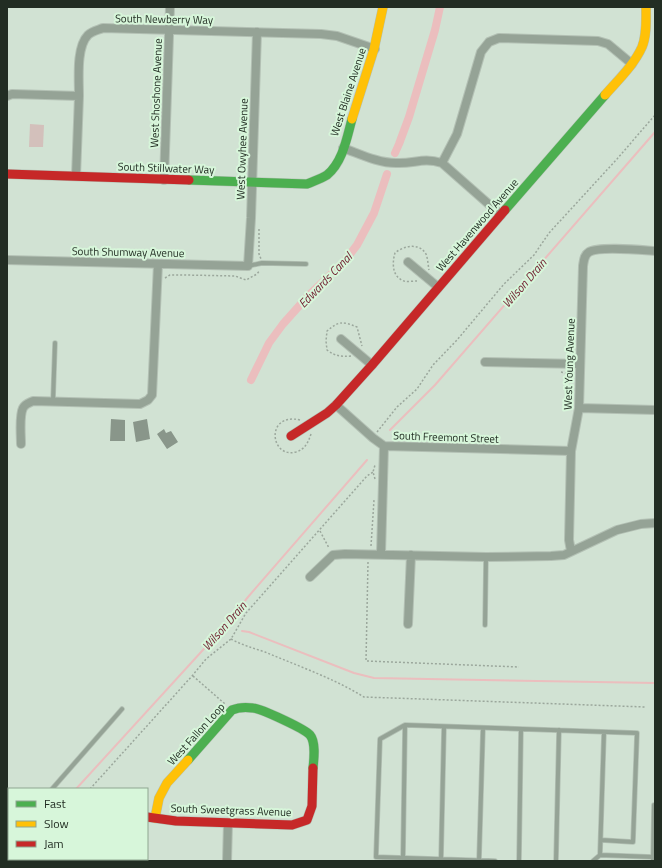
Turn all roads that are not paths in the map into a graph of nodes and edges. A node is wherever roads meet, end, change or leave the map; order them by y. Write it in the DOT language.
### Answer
graph roads {
  1 [pos="170,7"];
  2 [pos="383,7"];
  3 [pos="646,7"];
  4 [pos="169,29"];
  5 [pos="257,32"];
  6 [pos="375,50"];
  7 [pos="632,64"];
  8 [pos="7,96"];
  9 [pos="79,96"];
  10 [pos="343,148"];
  11 [pos="442,163"];
  12 [pos="7,174"];
  13 [pos="76,176"];
  14 [pos="323,178"];
  15 [pos="164,180"];
  16 [pos="252,182"];
  17 [pos="501,215"];
  18 [pos="655,251"];
  19 [pos="7,260"];
  20 [pos="408,262"];
  21 [pos="158,264"];
  22 [pos="306,264"];
  23 [pos="248,266"];
  24 [pos="438,287"];
  25 [pos="342,339"];
  26 [pos="55,344"];
  27 [pos="485,362"];
  28 [pos="580,364"];
  29 [pos="372,365"];
  30 [pos="53,401"];
  31 [pos="336,405"];
  32 [pos="579,408"];
  33 [pos="655,410"];
  34 [pos="291,436"];
  35 [pos="20,444"];
  36 [pos="384,446"];
  37 [pos="571,451"];
  38 [pos="655,523"];
  39 [pos="571,551"];
  40 [pos="381,554"];
  41 [pos="411,555"];
  42 [pos="486,557"];
  43 [pos="310,577"];
  44 [pos="408,624"];
  45 [pos="485,625"];
  46 [pos="122,709"];
  47 [pos="405,725"];
  48 [pos="444,727"];
  49 [pos="482,728"];
  50 [pos="521,729"];
  51 [pos="559,730"];
  52 [pos="604,732"];
  53 [pos="53,788"];
  54 [pos="654,805"];
  55 [pos="151,817"];
  56 [pos="307,820"];
  57 [pos="228,823"];
  58 [pos="601,840"];
  59 [pos="600,855"];
  60 [pos="402,858"];
  61 [pos="376,859"];
  62 [pos="653,859"];
  63 [pos="441,860"];
  64 [pos="227,861"];
  65 [pos="479,861"];
  66 [pos="495,861"];
  67 [pos="519,861"];
  68 [pos="556,861"];
  69 [pos="593,861"];
  1 -- 4 [label="street, West Shoshone Avenue"];
  2 -- 6 [label="street, West Blaine Avenue"];
  3 -- 7 [label="street, West Havenwood Avenue"];
  4 -- 5 [label="street, South Newberry Way"];
  4 -- 9 [label="street, South Newberry Way"];
  4 -- 15 [label="street, West Shoshone Avenue"];
  5 -- 6 [label="street, South Newberry Way"];
  5 -- 16 [label="street, West Owyhee Avenue"];
  6 -- 10 [label="street, West Blaine Avenue"];
  7 -- 11 [label="street"];
  7 -- 17 [label="street, West Havenwood Avenue"];
  8 -- 9 [label="street"];
  9 -- 13 [label="street, South Newberry Way"];
  10 -- 11 [label="street"];
  10 -- 14 [label="street, West Blaine Avenue"];
  11 -- 17 [label="street"];
  12 -- 13 [label="street, South Stillwater Way"];
  13 -- 15 [label="street, South Stillwater Way"];
  14 -- 16 [label="street, South Stillwater Way"];
  15 -- 16 [label="street, South Stillwater Way"];
  16 -- 23 [label="street, West Owyhee Avenue"];
  17 -- 24 [label="street, West Havenwood Avenue"];
  18 -- 28 [label="street, West Young Avenue"];
  19 -- 21 [label="street, South Shumway Avenue"];
  20 -- 24 [label="street"];
  21 -- 23 [label="street, South Shumway Avenue"];
  21 -- 30 [label="street"];
  22 -- 23 [label="lane"];
  24 -- 29 [label="street, West Havenwood Avenue"];
  25 -- 29 [label="street"];
  26 -- 30 [label="lane"];
  27 -- 28 [label="street"];
  28 -- 32 [label="street, West Young Avenue"];
  29 -- 31 [label="street, West Havenwood Avenue"];
  30 -- 35 [label="street"];
  31 -- 34 [label="street, West Havenwood Avenue"];
  31 -- 36 [label="street, South Freemont Street"];
  32 -- 33 [label="street"];
  32 -- 37 [label="street, West Young Avenue"];
  36 -- 37 [label="street, South Freemont Street"];
  36 -- 40 [label="street"];
  37 -- 39 [label="street, West Young Avenue"];
  38 -- 39 [label="street"];
  39 -- 42 [label="street"];
  40 -- 41 [label="street"];
  40 -- 43 [label="street"];
  41 -- 42 [label="street"];
  41 -- 44 [label="street"];
  42 -- 45 [label="lane"];
  46 -- 53 [label="lane"];
  47 -- 48 [label="lane"];
  47 -- 60 [label="lane"];
  47 -- 61 [label="lane"];
  48 -- 49 [label="lane"];
  48 -- 63 [label="lane"];
  49 -- 50 [label="lane"];
  49 -- 65 [label="lane"];
  50 -- 51 [label="lane"];
  50 -- 67 [label="lane"];
  51 -- 52 [label="lane"];
  51 -- 68 [label="lane"];
  52 -- 58 [label="lane"];
  52 -- 58 [label="lane"];
  54 -- 62 [label="lane"];
  55 -- 56 [label="street, West Fallon Loop"];
  55 -- 57 [label="street, South Sweetgrass Avenue"];
  56 -- 57 [label="street, South Sweetgrass Avenue"];
  57 -- 64 [label="street"];
  58 -- 59 [label="lane"];
  59 -- 62 [label="lane"];
  59 -- 69 [label="lane"];
  60 -- 61 [label="lane"];
  60 -- 63 [label="lane"];
  63 -- 65 [label="lane"];
  65 -- 66 [label="lane"];
}
